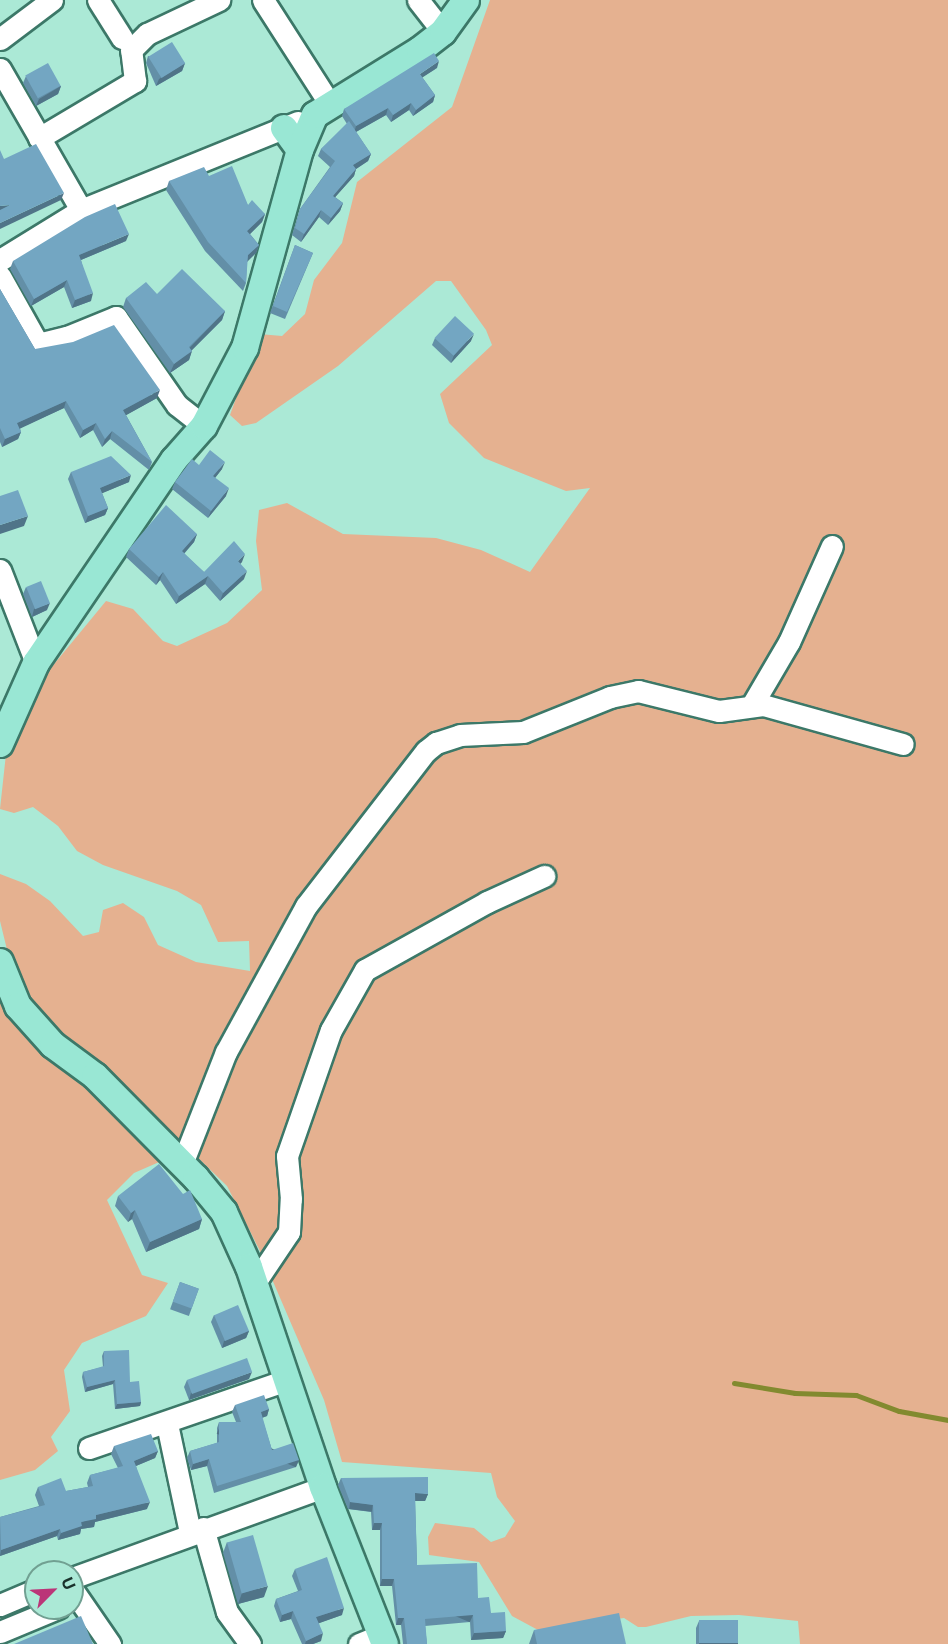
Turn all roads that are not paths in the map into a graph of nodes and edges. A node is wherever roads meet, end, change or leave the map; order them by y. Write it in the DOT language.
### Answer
graph roads {
  1 [pos="52,0"];
  2 [pos="98,0"];
  3 [pos="219,0"];
  4 [pos="263,0"];
  5 [pos="418,0"];
  6 [pos="466,0"];
  7 [pos="443,32"];
  8 [pos="122,38"];
  9 [pos="0,39"];
  10 [pos="0,69"];
  11 [pos="322,109"];
  12 [pos="284,128"];
  13 [pos="39,138"];
  14 [pos="300,150"];
  15 [pos="81,210"];
  16 [pos="0,260"];
  17 [pos="0,276"];
  18 [pos="204,426"];
  19 [pos="832,546"];
  20 [pos="0,570"];
  21 [pos="36,663"];
  22 [pos="752,705"];
  23 [pos="0,744"];
  24 [pos="903,744"];
  25 [pos="544,876"];
  26 [pos="0,962"];
  27 [pos="182,1164"];
  28 [pos="254,1284"];
  29 [pos="287,1380"];
  30 [pos="167,1424"];
  31 [pos="89,1448"];
  32 [pos="323,1487"];
  33 [pos="197,1530"];
  34 [pos="84,1573"];
  35 [pos="24,1595"];
  36 [pos="0,1605"];
  37 [pos="84,1606"];
  38 [pos="29,1620"];
  39 [pos="0,1632"];
  40 [pos="375,1641"];
  41 [pos="110,1644"];
  42 [pos="250,1644"];
  1 -- 9 [label="street"];
  2 -- 8 [label="street"];
  3 -- 13 [label="street"];
  4 -- 11 [label="street"];
  5 -- 7 [label="street"];
  6 -- 7 [label="main road"];
  7 -- 11 [label="main road"];
  10 -- 13 [label="street"];
  11 -- 12 [label="street"];
  11 -- 14 [label="main road"];
  12 -- 14 [label="main road"];
  12 -- 15 [label="street"];
  13 -- 15 [label="street"];
  14 -- 18 [label="main road"];
  15 -- 16 [label="street"];
  17 -- 18 [label="street"];
  18 -- 21 [label="main road"];
  19 -- 22 [label="street"];
  20 -- 21 [label="street"];
  21 -- 23 [label="main road"];
  22 -- 24 [label="street"];
  22 -- 27 [label="street"];
  25 -- 28 [label="street"];
  26 -- 27 [label="main road"];
  27 -- 28 [label="main road"];
  28 -- 29 [label="main road"];
  29 -- 30 [label="street"];
  29 -- 32 [label="main road"];
  30 -- 31 [label="street"];
  30 -- 33 [label="street"];
  32 -- 33 [label="street"];
  32 -- 40 [label="main road"];
  33 -- 34 [label="street"];
  33 -- 42 [label="street"];
  35 -- 36 [label="street"];
  37 -- 41 [label="street"];
  38 -- 39 [label="street"];
}
